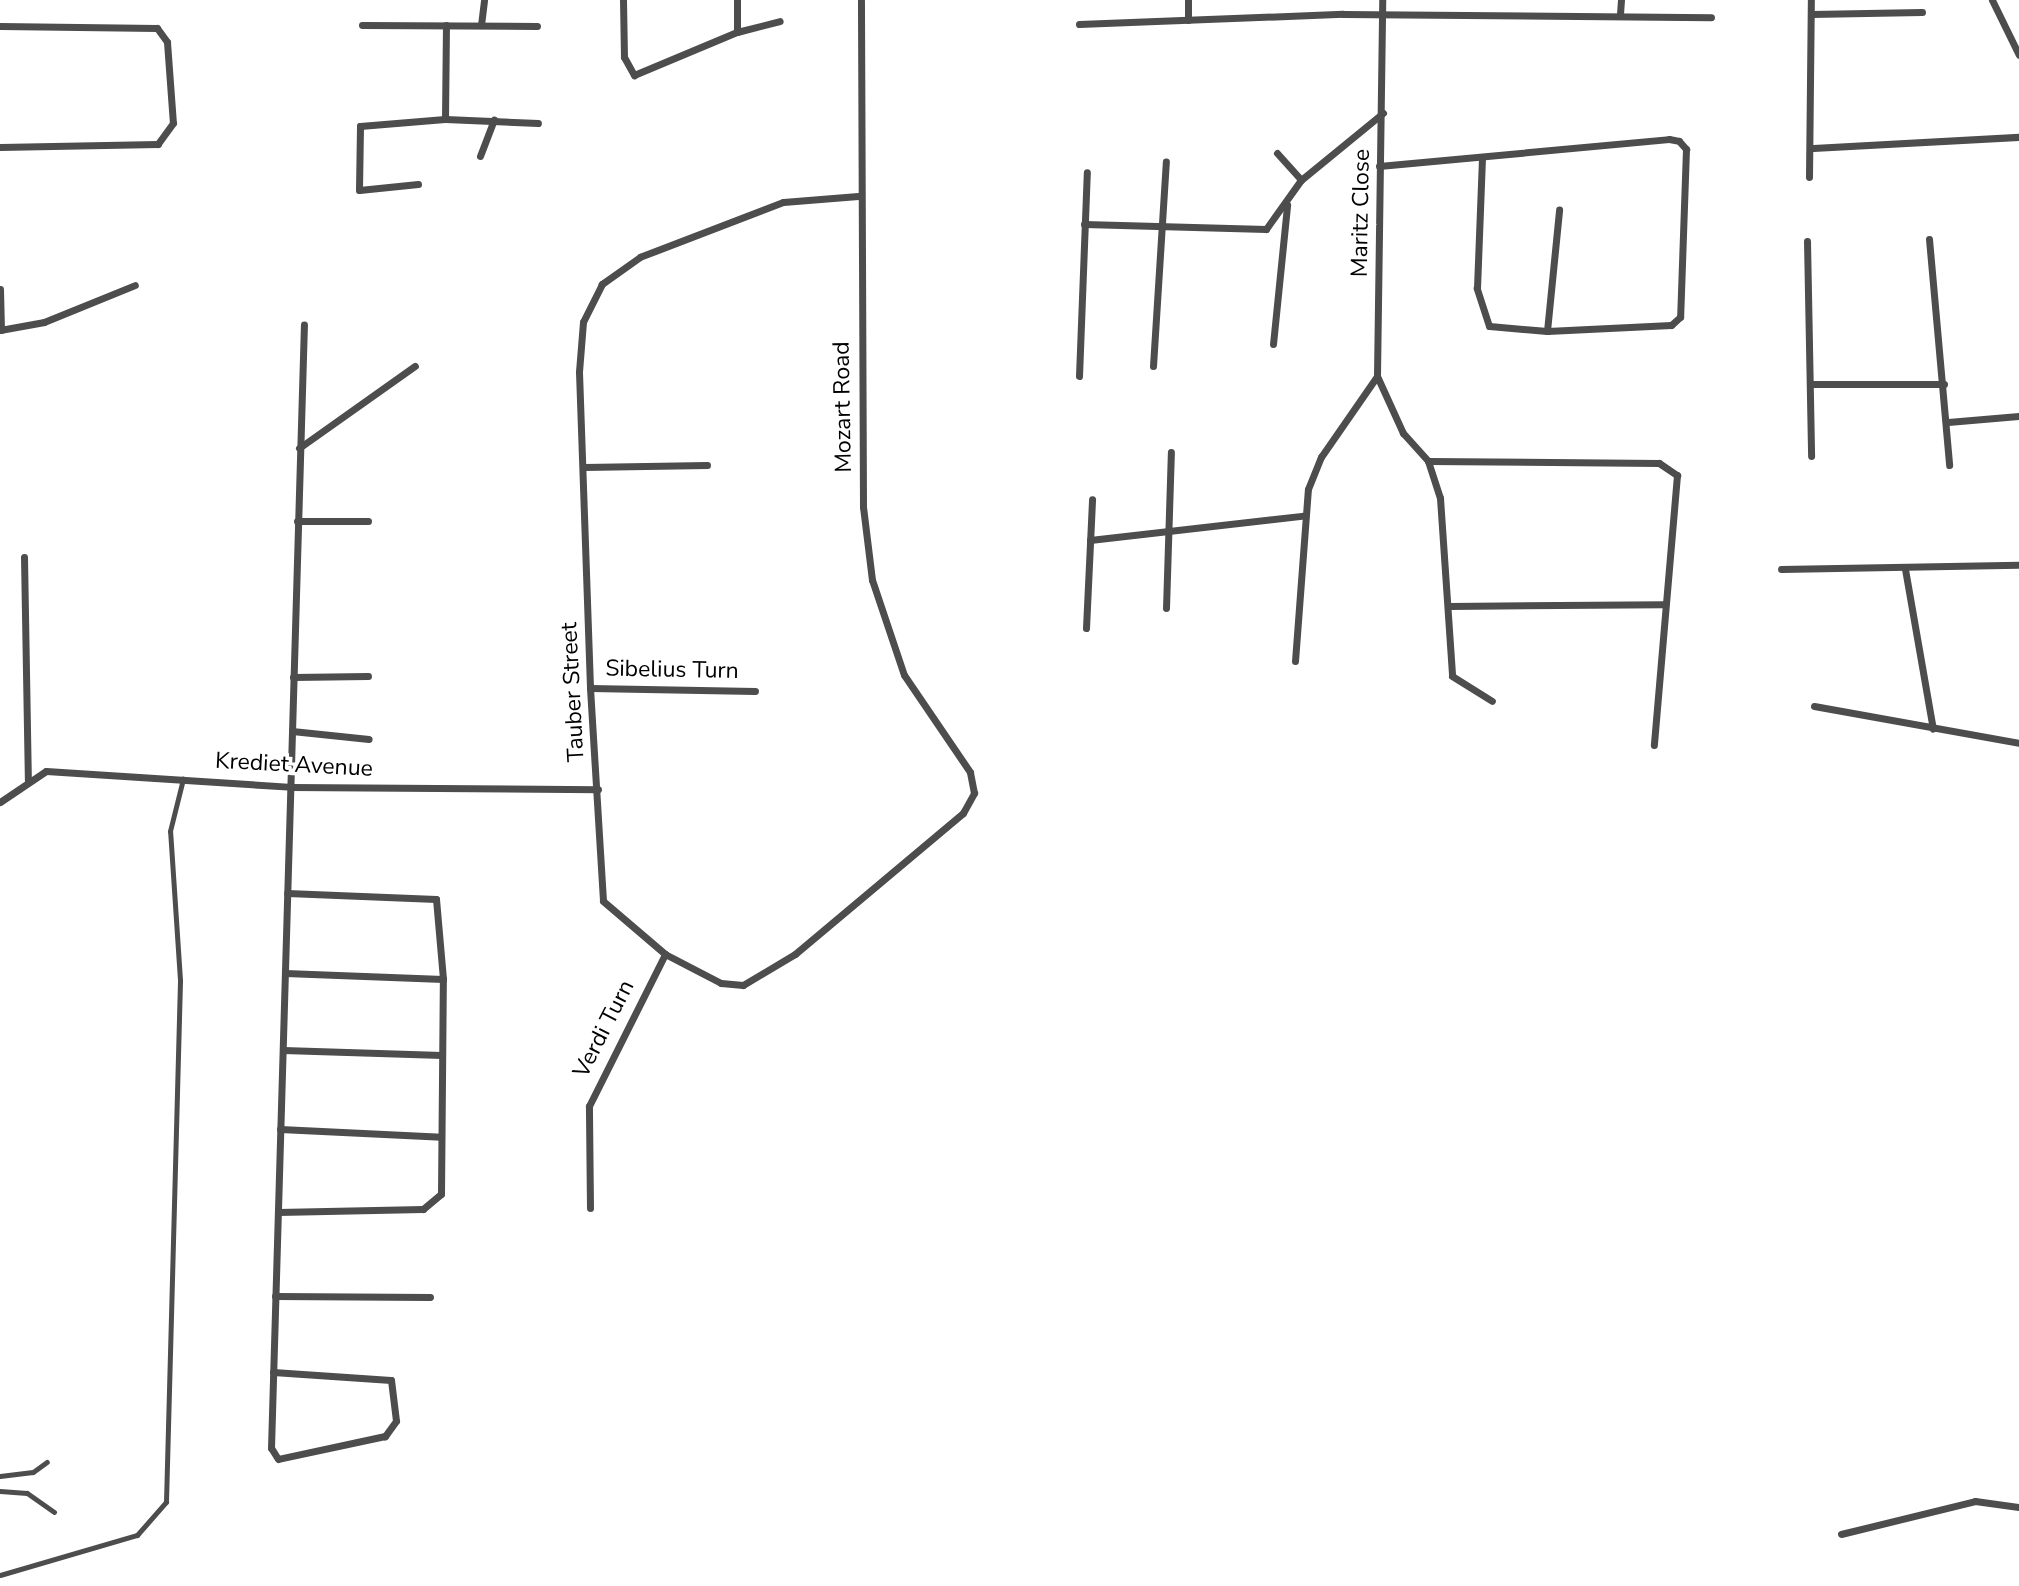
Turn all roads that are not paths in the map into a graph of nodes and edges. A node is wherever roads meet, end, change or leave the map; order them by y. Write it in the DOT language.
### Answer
graph roads {
  1 [pos="484,0"];
  2 [pos="623,0"];
  3 [pos="737,0"];
  4 [pos="861,0"];
  5 [pos="1188,0"];
  6 [pos="1382,0"];
  7 [pos="1621,0"];
  8 [pos="1811,0"];
  9 [pos="1992,0"];
  10 [pos="1922,12"];
  11 [pos="1382,14"];
  12 [pos="1620,14"];
  13 [pos="1811,14"];
  14 [pos="1711,17"];
  15 [pos="1188,20"];
  16 [pos="780,21"];
  17 [pos="481,24"];
  18 [pos="1079,24"];
  19 [pos="362,25"];
  20 [pos="446,25"];
  21 [pos="0,26"];
  22 [pos="537,26"];
  23 [pos="737,32"];
  24 [pos="2019,55"];
  25 [pos="1383,113"];
  26 [pos="445,119"];
  27 [pos="494,120"];
  28 [pos="538,123"];
  29 [pos="2019,137"];
  30 [pos="0,147"];
  31 [pos="1812,148"];
  32 [pos="1277,153"];
  33 [pos="481,156"];
  34 [pos="1482,157"];
  35 [pos="1166,161"];
  36 [pos="1379,166"];
  37 [pos="1087,172"];
  38 [pos="1809,177"];
  39 [pos="1301,180"];
  40 [pos="418,184"];
  41 [pos="859,196"];
  42 [pos="1287,205"];
  43 [pos="1559,210"];
  44 [pos="1084,224"];
  45 [pos="1160,224"];
  46 [pos="1929,239"];
  47 [pos="1807,241"];
  48 [pos="135,285"];
  49 [pos="0,289"];
  50 [pos="304,324"];
  51 [pos="1,330"];
  52 [pos="1548,331"];
  53 [pos="1273,344"];
  54 [pos="415,366"];
  55 [pos="1153,366"];
  56 [pos="1079,376"];
  57 [pos="1377,376"];
  58 [pos="1811,384"];
  59 [pos="1944,384"];
  60 [pos="2019,416"];
  61 [pos="1948,422"];
  62 [pos="299,448"];
  63 [pos="1171,452"];
  64 [pos="1811,456"];
  65 [pos="1428,461"];
  66 [pos="707,465"];
  67 [pos="1949,465"];
  68 [pos="584,467"];
  69 [pos="1092,499"];
  70 [pos="1302,516"];
  71 [pos="297,521"];
  72 [pos="368,521"];
  73 [pos="1171,532"];
  74 [pos="1090,540"];
  75 [pos="24,557"];
  76 [pos="2019,565"];
  77 [pos="1781,569"];
  78 [pos="1905,569"];
  79 [pos="1663,604"];
  80 [pos="1449,606"];
  81 [pos="1166,608"];
  82 [pos="1086,628"];
  83 [pos="1295,661"];
  84 [pos="368,676"];
  85 [pos="293,677"];
  86 [pos="590,688"];
  87 [pos="755,691"];
  88 [pos="1492,701"];
  89 [pos="1814,706"];
  90 [pos="1933,729"];
  91 [pos="292,731"];
  92 [pos="369,739"];
  93 [pos="2019,743"];
  94 [pos="1654,745"];
  95 [pos="183,779"];
  96 [pos="28,780"];
  97 [pos="974,786"];
  98 [pos="291,787"];
  99 [pos="598,789"];
  100 [pos="0,802"];
  101 [pos="287,893"];
  102 [pos="665,954"];
  103 [pos="285,973"];
  104 [pos="443,979"];
  105 [pos="283,1051"];
  106 [pos="442,1055"];
  107 [pos="280,1129"];
  108 [pos="440,1137"];
  109 [pos="590,1208"];
  110 [pos="278,1212"];
  111 [pos="275,1296"];
  112 [pos="430,1297"];
  113 [pos="273,1372"];
  114 [pos="47,1462"];
  115 [pos="0,1476"];
  116 [pos="0,1491"];
  117 [pos="2019,1507"];
  118 [pos="54,1512"];
  119 [pos="1841,1534"];
  120 [pos="0,1575"];
  1 -- 17 [label="street"];
  2 -- 23 [label="street"];
  3 -- 23 [label="street"];
  4 -- 41 [label="street, Mozart Road"];
  5 -- 15 [label="street"];
  6 -- 11 [label="street, Maritz Close"];
  7 -- 12 [label="street"];
  8 -- 13 [label="street"];
  9 -- 24 [label="street"];
  10 -- 13 [label="street"];
  11 -- 12 [label="street"];
  11 -- 15 [label="street"];
  11 -- 25 [label="street, Maritz Close"];
  12 -- 14 [label="street"];
  13 -- 31 [label="street"];
  15 -- 18 [label="street"];
  16 -- 23 [label="street"];
  17 -- 20 [label="street"];
  17 -- 22 [label="street"];
  19 -- 20 [label="street"];
  20 -- 26 [label="street"];
  21 -- 30 [label="street"];
  25 -- 36 [label="street, Maritz Close"];
  25 -- 39 [label="street"];
  26 -- 27 [label="street"];
  26 -- 40 [label="street"];
  27 -- 28 [label="street"];
  27 -- 33 [label="street"];
  29 -- 31 [label="street"];
  31 -- 38 [label="street"];
  32 -- 39 [label="street"];
  34 -- 36 [label="street"];
  34 -- 52 [label="street"];
  34 -- 52 [label="street"];
  35 -- 45 [label="street"];
  36 -- 57 [label="street, Maritz Close"];
  37 -- 44 [label="street"];
  39 -- 42 [label="street"];
  41 -- 68 [label="street, Tauber Street"];
  41 -- 97 [label="street, Mozart Road"];
  42 -- 45 [label="street"];
  42 -- 53 [label="street"];
  43 -- 52 [label="street"];
  44 -- 45 [label="street"];
  44 -- 56 [label="street"];
  45 -- 55 [label="street"];
  46 -- 59 [label="street"];
  47 -- 58 [label="street"];
  48 -- 51 [label="street"];
  49 -- 51 [label="street"];
  50 -- 62 [label="street"];
  54 -- 62 [label="street"];
  57 -- 65 [label="street"];
  57 -- 70 [label="street"];
  58 -- 59 [label="street"];
  58 -- 64 [label="street"];
  59 -- 61 [label="street"];
  60 -- 61 [label="street"];
  61 -- 67 [label="street"];
  62 -- 71 [label="street"];
  63 -- 73 [label="street"];
  65 -- 79 [label="street"];
  65 -- 80 [label="street"];
  66 -- 68 [label="street"];
  68 -- 86 [label="street, Tauber Street"];
  69 -- 74 [label="street"];
  70 -- 73 [label="street"];
  70 -- 83 [label="street"];
  71 -- 72 [label="street"];
  71 -- 85 [label="street"];
  73 -- 74 [label="street"];
  73 -- 81 [label="street"];
  74 -- 82 [label="street"];
  75 -- 96 [label="street"];
  76 -- 78 [label="street"];
  77 -- 78 [label="street"];
  78 -- 90 [label="street"];
  79 -- 80 [label="street"];
  79 -- 94 [label="street"];
  80 -- 88 [label="street"];
  84 -- 85 [label="street"];
  85 -- 91 [label="street"];
  86 -- 87 [label="street, Sibelius Turn"];
  86 -- 99 [label="street, Tauber Street"];
  89 -- 90 [label="street"];
  90 -- 93 [label="street"];
  91 -- 92 [label="street"];
  91 -- 98 [label="street"];
  95 -- 96 [label="street, Krediet Avenue"];
  95 -- 98 [label="street, Krediet Avenue"];
  95 -- 120 [label="lane"];
  96 -- 100 [label="street, Krediet Avenue"];
  97 -- 102 [label="street, Tauber Street"];
  98 -- 99 [label="street, Krediet Avenue"];
  98 -- 101 [label="street"];
  99 -- 102 [label="street, Tauber Street"];
  101 -- 103 [label="street"];
  101 -- 104 [label="street"];
  102 -- 109 [label="street, Verdi Turn"];
  103 -- 104 [label="street"];
  103 -- 105 [label="street"];
  104 -- 106 [label="street"];
  105 -- 106 [label="street"];
  105 -- 107 [label="street"];
  106 -- 108 [label="street"];
  107 -- 108 [label="street"];
  107 -- 110 [label="street"];
  108 -- 110 [label="street"];
  110 -- 111 [label="street"];
  111 -- 112 [label="street"];
  111 -- 113 [label="street"];
  113 -- 113 [label="street"];
  114 -- 115 [label="lane"];
  116 -- 118 [label="lane"];
  117 -- 119 [label="street"];
}
